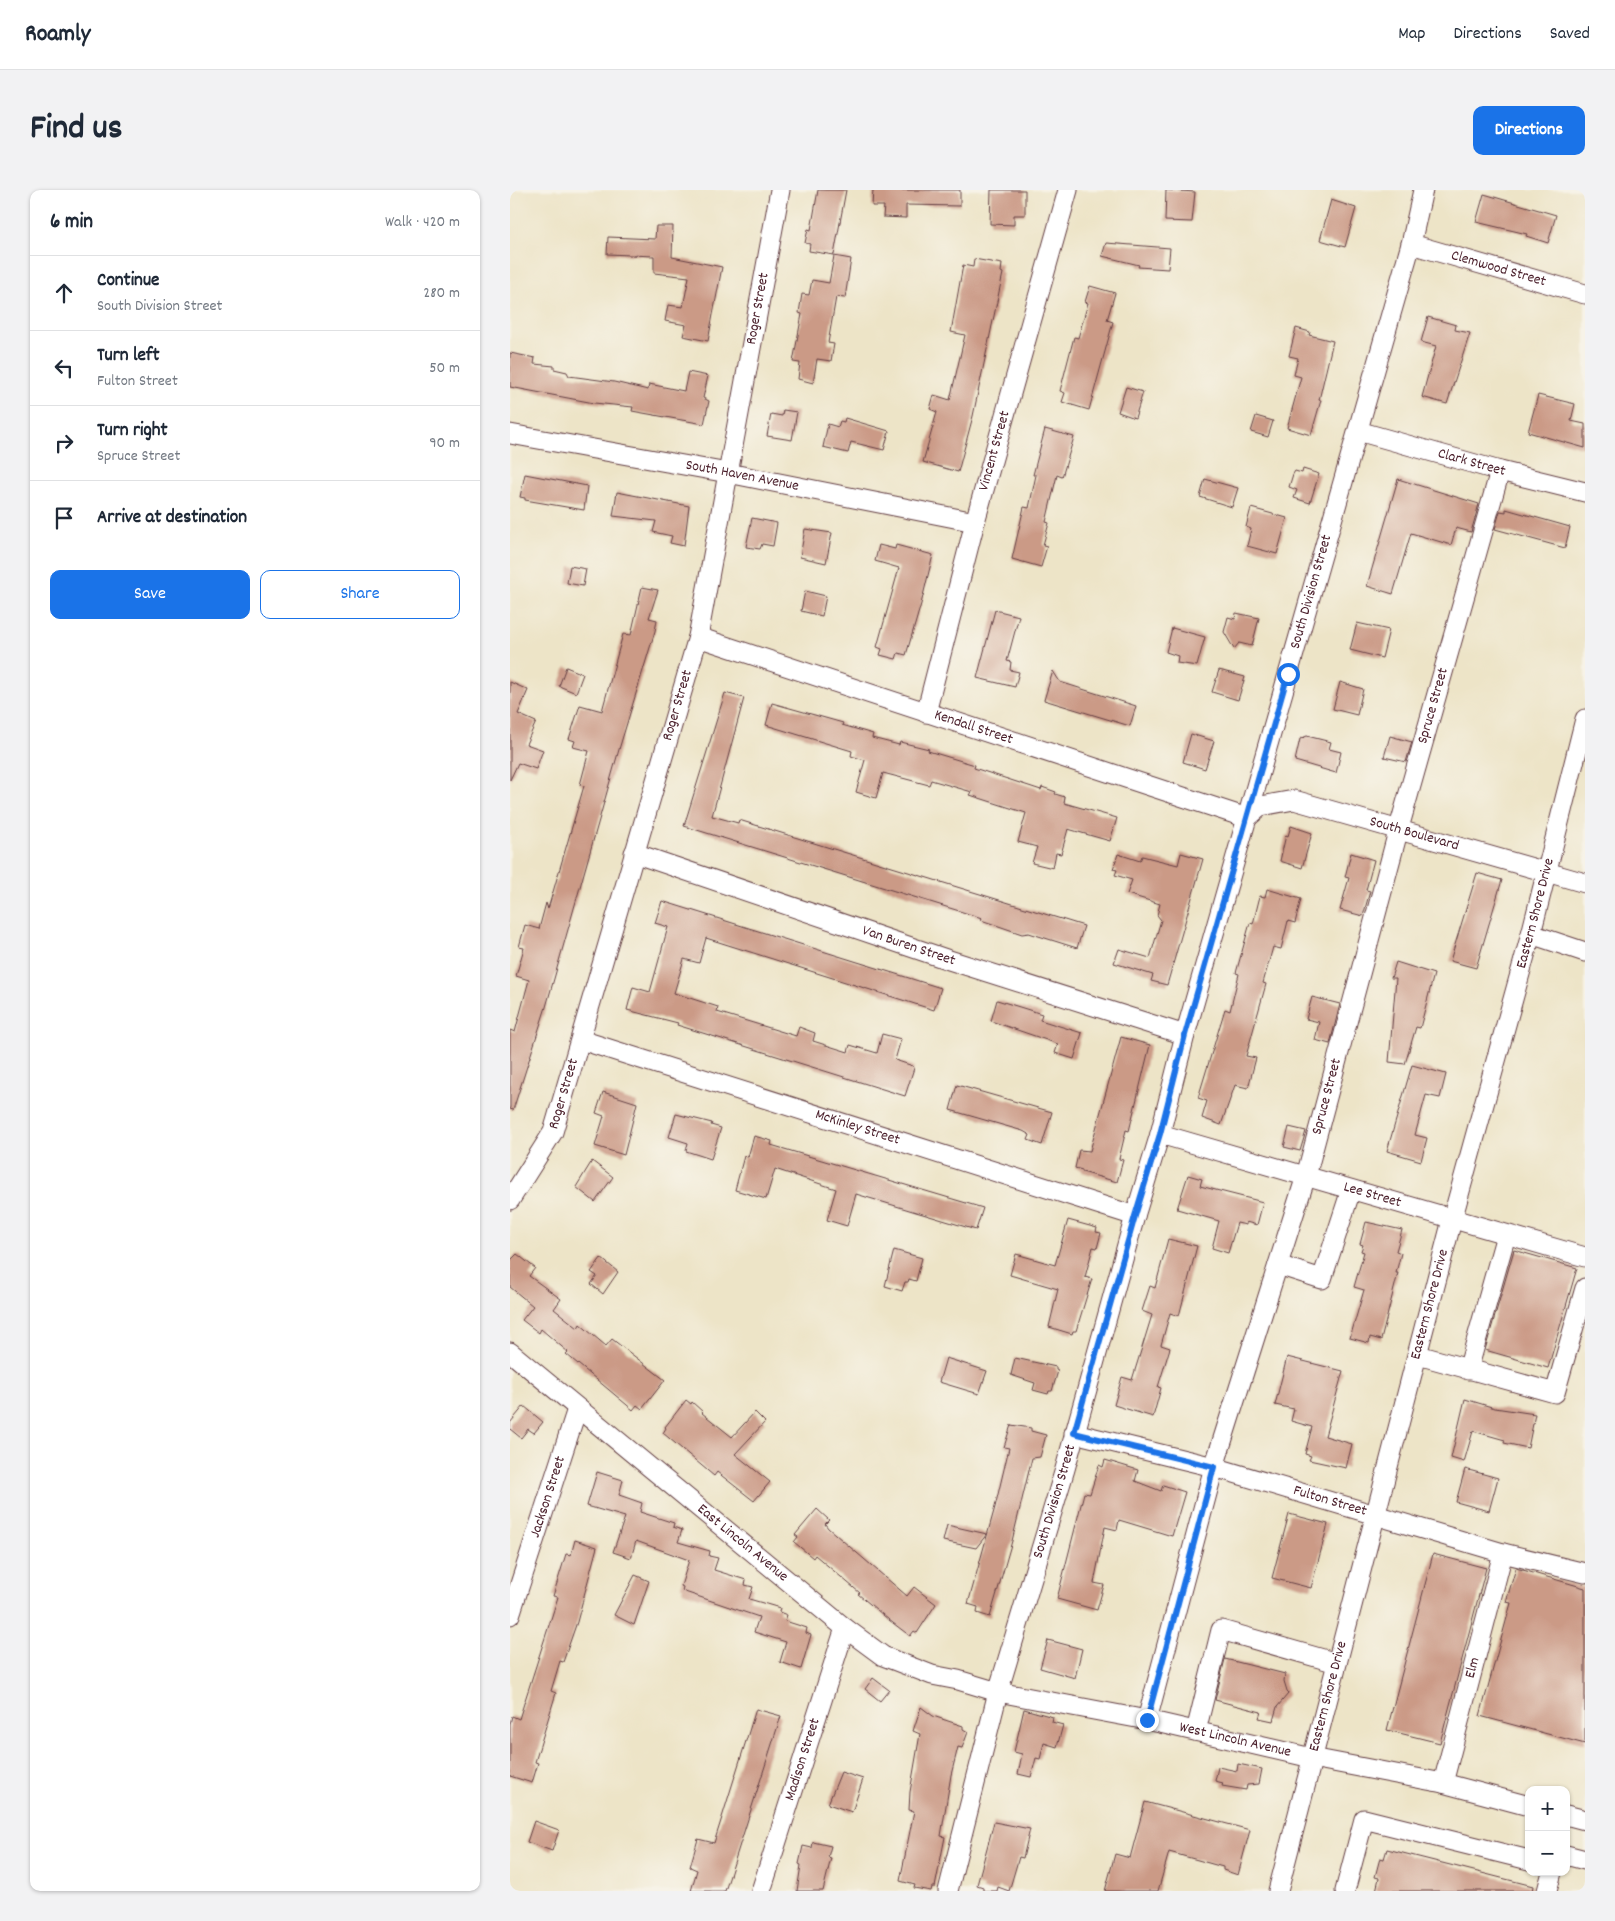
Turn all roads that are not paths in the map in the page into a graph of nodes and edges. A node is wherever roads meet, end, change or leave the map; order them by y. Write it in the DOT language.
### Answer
graph roads {
  1 [pos="780,190"];
  2 [pos="1068,190"];
  3 [pos="1424,190"];
  4 [pos="1411,244"];
  5 [pos="1585,294"];
  6 [pos="1358,431"];
  7 [pos="510,434"];
  8 [pos="1500,471"];
  9 [pos="728,473"];
  10 [pos="1585,492"];
  11 [pos="975,522"];
  12 [pos="698,637"];
  13 [pos="926,712"];
  14 [pos="1585,719"];
  15 [pos="1248,818"];
  16 [pos="1399,828"];
  17 [pos="634,853"];
  18 [pos="1547,873"];
  19 [pos="1585,883"];
  20 [pos="1531,934"];
  21 [pos="1585,952"];
  22 [pos="1185,1035"];
  23 [pos="581,1040"];
  24 [pos="1160,1134"];
  25 [pos="1306,1176"];
  26 [pos="1351,1190"];
  27 [pos="510,1200"];
  28 [pos="1135,1216"];
  29 [pos="1452,1220"];
  30 [pos="1506,1235"];
  31 [pos="1585,1257"];
  32 [pos="1278,1265"];
  33 [pos="1585,1288"];
  34 [pos="510,1352"];
  35 [pos="1418,1355"];
  36 [pos="1468,1370"];
  37 [pos="577,1409"];
  38 [pos="1074,1433"];
  39 [pos="1214,1467"];
  40 [pos="1377,1515"];
  41 [pos="1504,1554"];
  42 [pos="1585,1572"];
  43 [pos="510,1614"];
  44 [pos="845,1628"];
  45 [pos="1337,1663"];
  46 [pos="998,1692"];
  47 [pos="1147,1720"];
  48 [pos="1196,1731"];
  49 [pos="1312,1758"];
  50 [pos="1443,1783"];
  51 [pos="1525,1805"];
  52 [pos="1570,1856"];
  53 [pos="1525,1859"];
  54 [pos="1585,1860"];
  55 [pos="1551,1876"];
  56 [pos="761,1891"];
  57 [pos="948,1891"];
  58 [pos="1279,1891"];
  59 [pos="1345,1891"];
  60 [pos="1547,1891"];
  1 -- 9 [label="street, Roger Street"];
  2 -- 11 [label="street, Vincent Street"];
  3 -- 4 [label="street, South Division Street"];
  4 -- 5 [label="street, Clemwood Street"];
  4 -- 6 [label="street, South Division Street"];
  6 -- 8 [label="street, Clark Street"];
  6 -- 15 [label="street, South Division Street"];
  7 -- 9 [label="street, South Haven Avenue"];
  8 -- 10 [label="street, Clark Street"];
  8 -- 16 [label="street, Spruce Street"];
  9 -- 11 [label="street, South Haven Avenue"];
  9 -- 12 [label="street, Roger Street"];
  11 -- 13 [label="street, Vincent Street"];
  12 -- 13 [label="street, Kendall Street"];
  12 -- 17 [label="street, Roger Street"];
  13 -- 15 [label="street, Kendall Street"];
  14 -- 18 [label="street, Eastern Shore Drive"];
  15 -- 16 [label="street, South Boulevard"];
  15 -- 22 [label="street, South Division Street"];
  16 -- 18 [label="street, South Boulevard"];
  16 -- 25 [label="street, Spruce Street"];
  17 -- 22 [label="street, Van Buren Street"];
  17 -- 23 [label="street, Roger Street"];
  18 -- 19 [label="street, South Boulevard"];
  18 -- 20 [label="street, Eastern Shore Drive"];
  20 -- 21 [label="street"];
  20 -- 29 [label="street, Eastern Shore Drive"];
  22 -- 24 [label="street, South Division Street"];
  23 -- 27 [label="street, Roger Street"];
  23 -- 28 [label="street, McKinley Street"];
  24 -- 25 [label="street, Lee Street"];
  24 -- 28 [label="street, South Division Street"];
  25 -- 26 [label="street, Lee Street"];
  25 -- 32 [label="street, Spruce Street"];
  26 -- 29 [label="street, Lee Street"];
  26 -- 32 [label="street"];
  28 -- 38 [label="street, South Division Street"];
  29 -- 30 [label="street, Lee Street"];
  29 -- 35 [label="street, Eastern Shore Drive"];
  30 -- 31 [label="street, Lee Street"];
  30 -- 36 [label="street"];
  32 -- 39 [label="street, Spruce Street"];
  33 -- 36 [label="street"];
  34 -- 37 [label="street, East Lincoln Avenue"];
  35 -- 36 [label="street"];
  35 -- 40 [label="street, Eastern Shore Drive"];
  37 -- 43 [label="street, Jackson Street"];
  37 -- 44 [label="street, East Lincoln Avenue"];
  38 -- 39 [label="street, Fulton Street"];
  38 -- 46 [label="street, South Division Street"];
  39 -- 40 [label="street, Fulton Street"];
  39 -- 47 [label="street, Spruce Street"];
  40 -- 41 [label="street, Fulton Street"];
  40 -- 45 [label="street, Eastern Shore Drive"];
  41 -- 42 [label="street, Fulton Street"];
  41 -- 50 [label="street, Elm"];
  44 -- 46 [label="street, East Lincoln Avenue"];
  44 -- 56 [label="street, Madison Street"];
  45 -- 48 [label="street"];
  45 -- 49 [label="street, Eastern Shore Drive"];
  46 -- 47 [label="street, West Lincoln Avenue"];
  46 -- 57 [label="street, South Division Street"];
  47 -- 48 [label="street, West Lincoln Avenue"];
  48 -- 49 [label="street, West Lincoln Avenue"];
  49 -- 50 [label="street, West Lincoln Avenue"];
  49 -- 58 [label="street, Eastern Shore Drive"];
  50 -- 51 [label="street, West Lincoln Avenue"];
  52 -- 54 [label="street"];
  53 -- 59 [label="street"];
  55 -- 60 [label="street"];
}
